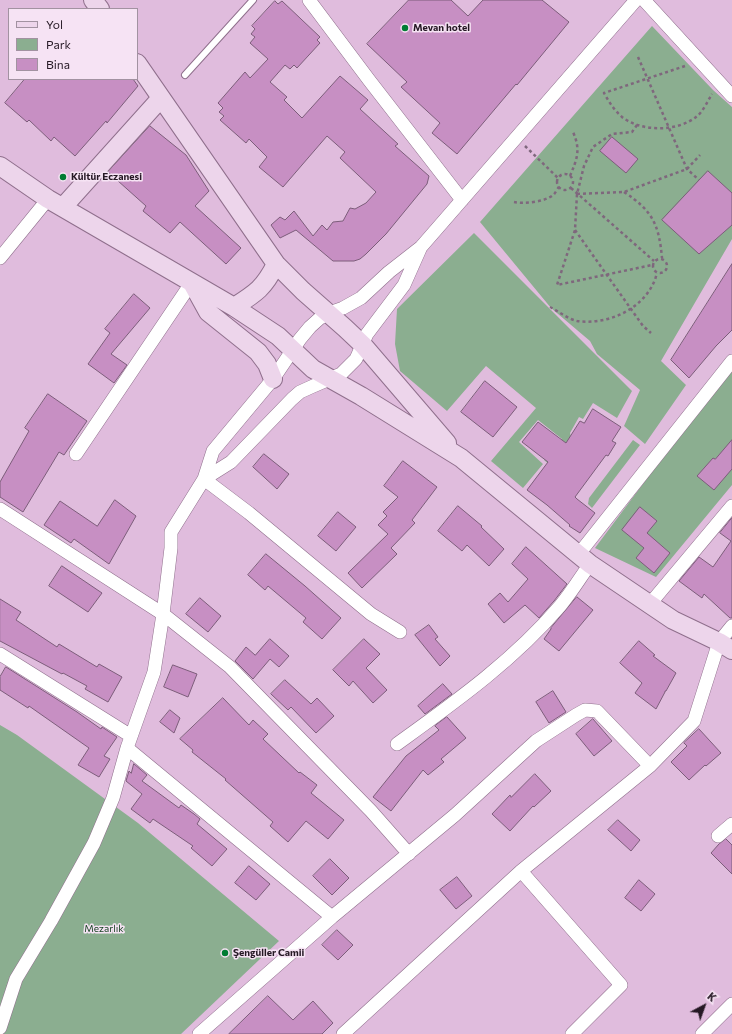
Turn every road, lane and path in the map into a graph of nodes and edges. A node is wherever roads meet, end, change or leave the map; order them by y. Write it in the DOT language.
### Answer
graph roads {
  1 [pos="253,0"];
  2 [pos="309,0"];
  3 [pos="636,0"];
  4 [pos="644,0"];
  5 [pos="638,57"];
  6 [pos="138,64"];
  7 [pos="686,66"];
  8 [pos="185,75"];
  9 [pos="647,78"];
  10 [pos="712,94"];
  11 [pos="732,96"];
  12 [pos="161,98"];
  13 [pos="637,125"];
  14 [pos="669,128"];
  15 [pos="573,132"];
  16 [pos="517,138"];
  17 [pos="700,155"];
  18 [pos="0,166"];
  19 [pos="687,169"];
  20 [pos="570,176"];
  21 [pos="558,178"];
  22 [pos="699,180"];
  23 [pos="558,187"];
  24 [pos="571,188"];
  25 [pos="624,192"];
  26 [pos="577,194"];
  27 [pos="462,200"];
  28 [pos="514,202"];
  29 [pos="56,203"];
  30 [pos="575,230"];
  31 [pos="421,247"];
  32 [pos="0,258"];
  33 [pos="662,258"];
  34 [pos="654,261"];
  35 [pos="276,264"];
  36 [pos="652,265"];
  37 [pos="657,273"];
  38 [pos="607,275"];
  39 [pos="192,282"];
  40 [pos="234,307"];
  41 [pos="550,307"];
  42 [pos="631,309"];
  43 [pos="329,313"];
  44 [pos="651,333"];
  45 [pos="363,345"];
  46 [pos="293,350"];
  47 [pos="732,360"];
  48 [pos="273,379"];
  49 [pos="330,379"];
  50 [pos="76,454"];
  51 [pos="461,458"];
  52 [pos="204,479"];
  53 [pos="732,506"];
  54 [pos="0,509"];
  55 [pos="584,559"];
  56 [pos="649,605"];
  57 [pos="163,614"];
  58 [pos="732,626"];
  59 [pos="400,632"];
  60 [pos="725,646"];
  61 [pos="0,654"];
  62 [pos="129,742"];
  63 [pos="397,744"];
  64 [pos="650,766"];
  65 [pos="732,824"];
  66 [pos="718,836"];
  67 [pos="409,854"];
  68 [pos="521,871"];
  69 [pos="332,917"];
  70 [pos="732,1004"];
  71 [pos="0,1028"];
  72 [pos="199,1034"];
  73 [pos="344,1034"];
  74 [pos="572,1034"];
  75 [pos="702,1034"];
  1 -- 8 [label="lane"];
  2 -- 27 [label="street"];
  3 -- 16 [label="street"];
  4 -- 11 [label="street"];
  5 -- 9 [label="path"];
  6 -- 12 [label="main road"];
  7 -- 9 [label="path"];
  9 -- 13 [label="path"];
  9 -- 14 [label="path"];
  10 -- 14 [label="path"];
  12 -- 29 [label="main road"];
  12 -- 35 [label="main road"];
  13 -- 14 [label="path"];
  13 -- 26 [label="path"];
  14 -- 19 [label="path"];
  15 -- 20 [label="path"];
  16 -- 21 [label="path"];
  16 -- 27 [label="street"];
  17 -- 19 [label="path"];
  18 -- 29 [label="main road"];
  19 -- 22 [label="path"];
  19 -- 25 [label="path"];
  20 -- 21 [label="path"];
  20 -- 24 [label="path"];
  21 -- 23 [label="path"];
  23 -- 24 [label="path"];
  23 -- 28 [label="path"];
  24 -- 26 [label="path"];
  25 -- 26 [label="path"];
  25 -- 33 [label="path"];
  26 -- 30 [label="path"];
  26 -- 34 [label="path"];
  27 -- 31 [label="street"];
  29 -- 32 [label="street"];
  29 -- 39 [label="main road"];
  30 -- 38 [label="path"];
  30 -- 38 [label="path"];
  31 -- 43 [label="street"];
  31 -- 45 [label="street"];
  33 -- 34 [label="path"];
  33 -- 37 [label="path"];
  34 -- 36 [label="path"];
  35 -- 40 [label="main road"];
  35 -- 43 [label="main road"];
  36 -- 37 [label="path"];
  36 -- 38 [label="path"];
  37 -- 42 [label="path"];
  38 -- 42 [label="path"];
  39 -- 40 [label="main road"];
  39 -- 48 [label="main road"];
  39 -- 50 [label="street"];
  40 -- 46 [label="main road"];
  41 -- 42 [label="path"];
  42 -- 44 [label="path"];
  43 -- 45 [label="main road"];
  43 -- 46 [label="street"];
  45 -- 49 [label="street"];
  45 -- 51 [label="main road"];
  46 -- 48 [label="street"];
  46 -- 49 [label="main road"];
  47 -- 55 [label="street"];
  48 -- 52 [label="street"];
  49 -- 51 [label="main road"];
  49 -- 52 [label="street"];
  51 -- 55 [label="main road"];
  52 -- 57 [label="street"];
  52 -- 59 [label="street"];
  53 -- 56 [label="street"];
  54 -- 57 [label="street"];
  55 -- 56 [label="main road"];
  55 -- 63 [label="street"];
  56 -- 60 [label="main road"];
  57 -- 62 [label="street"];
  57 -- 67 [label="street"];
  58 -- 60 [label="street"];
  60 -- 64 [label="street"];
  61 -- 62 [label="street"];
  62 -- 69 [label="street"];
  62 -- 71 [label="street"];
  64 -- 67 [label="street"];
  64 -- 68 [label="street"];
  65 -- 66 [label="street"];
  67 -- 69 [label="street"];
  68 -- 73 [label="street"];
  68 -- 74 [label="street"];
  69 -- 72 [label="street"];
  70 -- 75 [label="street"];
}
